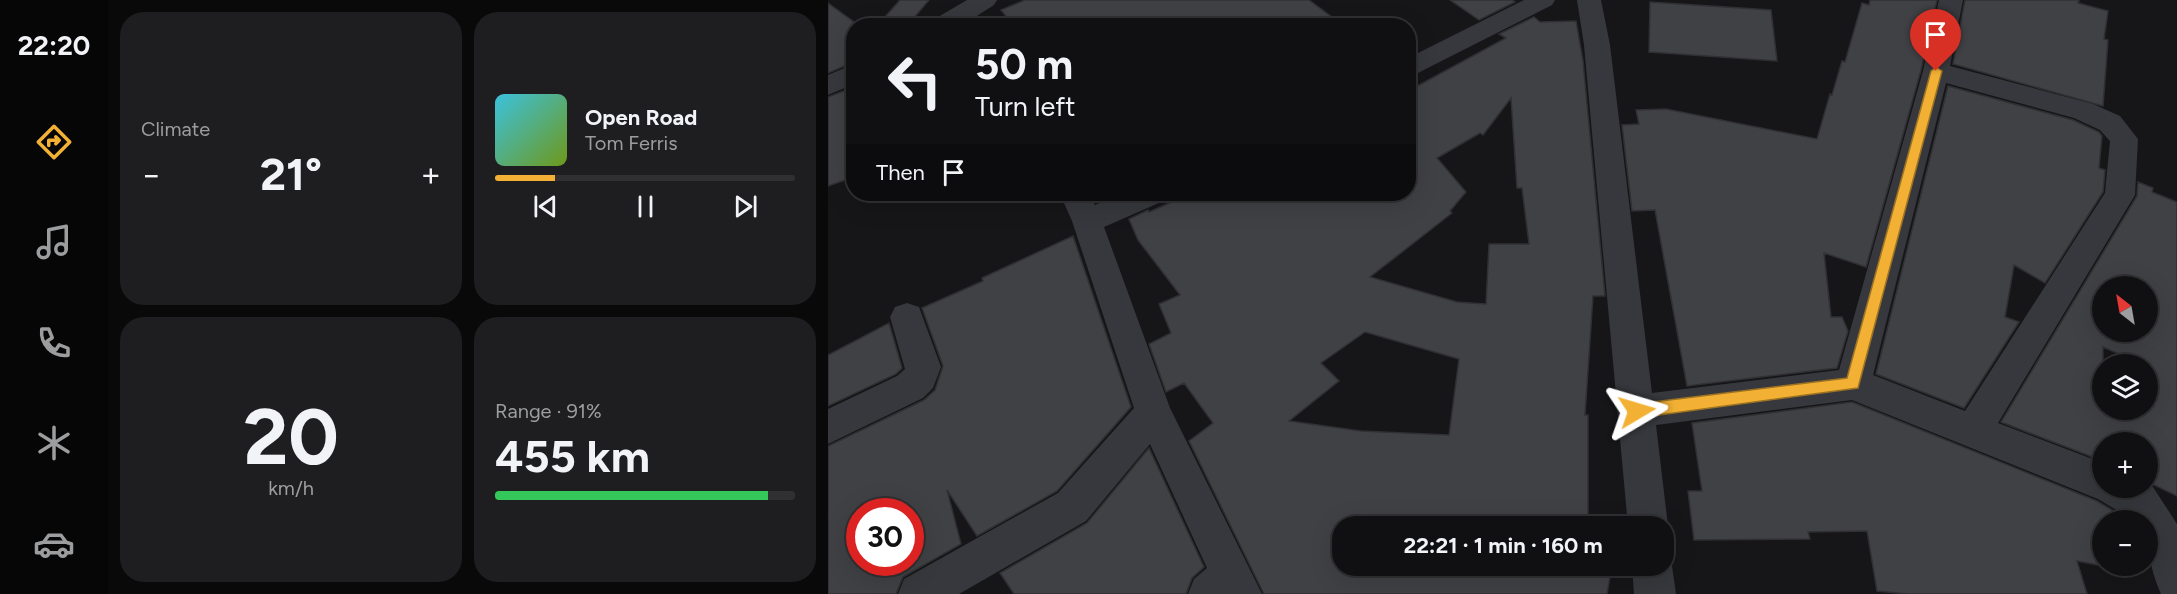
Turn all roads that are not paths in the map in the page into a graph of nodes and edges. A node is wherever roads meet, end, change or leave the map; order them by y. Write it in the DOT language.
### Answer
graph roads {
  1 [pos="1543,0"];
  2 [pos="1589,0"];
  3 [pos="1951,0"];
  4 [pos="977,2"];
  5 [pos="954,18"];
  6 [pos="988,18"];
  7 [pos="1416,65"];
  8 [pos="1936,71"];
  9 [pos="846,77"];
  10 [pos="828,86"];
  11 [pos="1113,201"];
  12 [pos="1081,207"];
  13 [pos="907,317"];
  14 [pos="1852,384"];
  15 [pos="1637,411"];
  16 [pos="1153,412"];
  17 [pos="828,427"];
  18 [pos="1973,430"];
  19 [pos="2092,478"];
  20 [pos="2133,498"];
  21 [pos="1647,516"];
  22 [pos="1653,576"];
  23 [pos="2177,584"];
  24 [pos="1227,587"];
  25 [pos="919,594"];
  26 [pos="1655,594"];
  1 -- 7 [label="street"];
  2 -- 15 [label="street"];
  3 -- 8 [label="street"];
  4 -- 5 [label="street"];
  4 -- 6 [label="street"];
  8 -- 14 [label="street"];
  8 -- 18 [label="street"];
  9 -- 10 [label="street"];
  11 -- 12 [label="street"];
  12 -- 16 [label="street"];
  13 -- 17 [label="street"];
  14 -- 15 [label="street"];
  14 -- 18 [label="street"];
  15 -- 21 [label="street"];
  16 -- 24 [label="street"];
  16 -- 25 [label="street"];
  18 -- 19 [label="street"];
  20 -- 23 [label="street"];
  22 -- 26 [label="street"];
}
